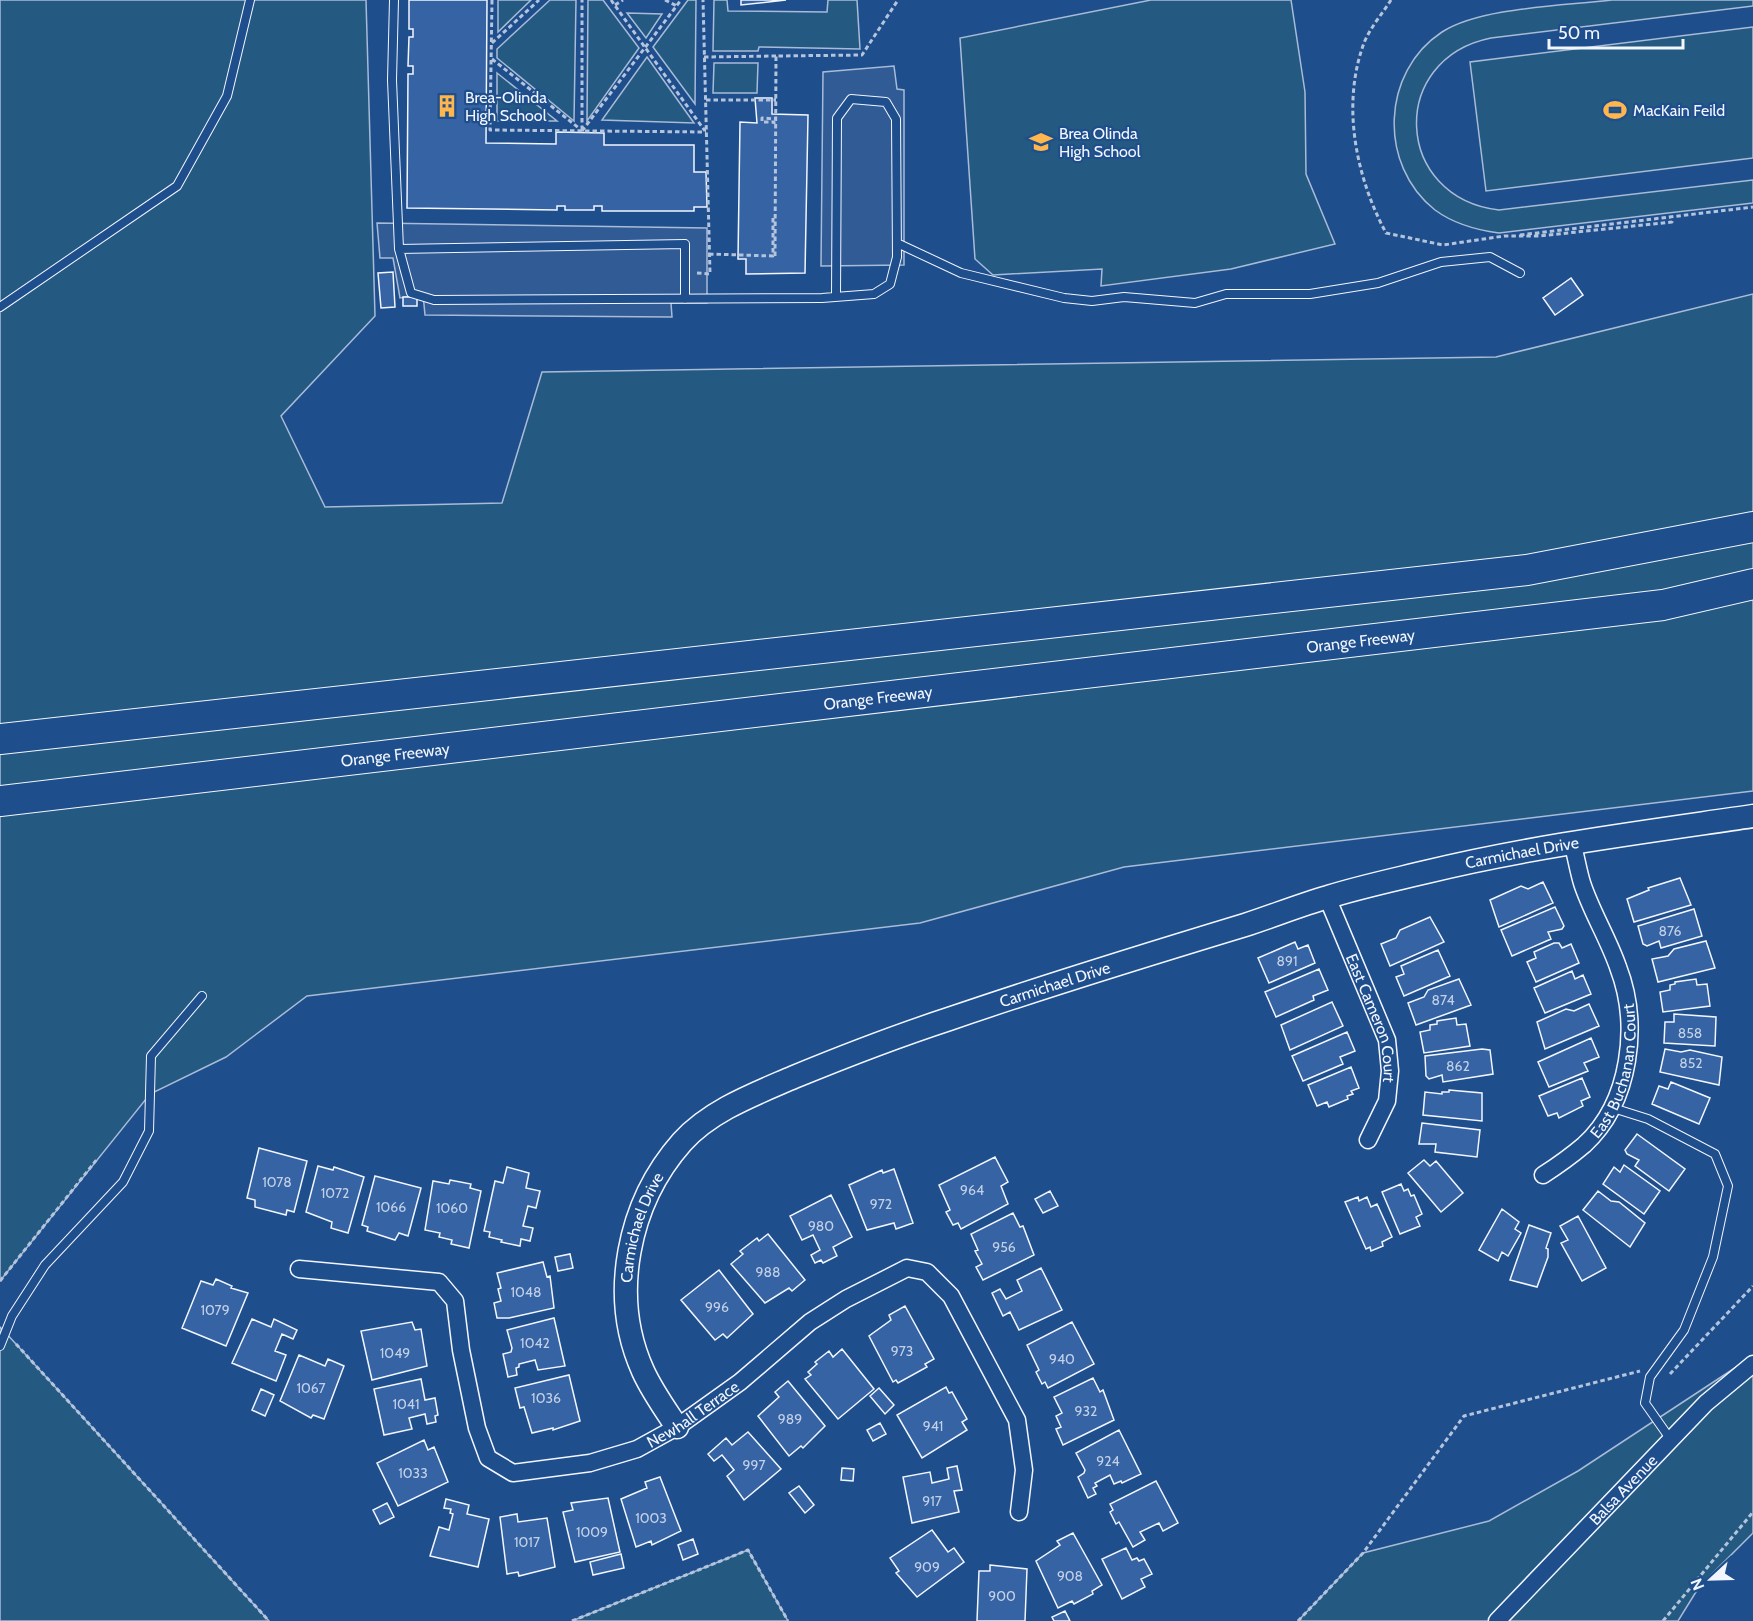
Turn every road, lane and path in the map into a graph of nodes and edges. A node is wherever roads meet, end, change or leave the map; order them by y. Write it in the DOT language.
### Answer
graph roads {
  1 [pos="250,0"];
  2 [pos="394,0"];
  3 [pos="492,0"];
  4 [pos="539,0"];
  5 [pos="582,0"];
  6 [pos="611,0"];
  7 [pos="623,0"];
  8 [pos="665,0"];
  9 [pos="681,0"];
  10 [pos="703,0"];
  11 [pos="898,0"];
  12 [pos="1390,0"];
  13 [pos="615,5"];
  14 [pos="677,6"];
  15 [pos="492,43"];
  16 [pos="645,47"];
  17 [pos="776,56"];
  18 [pos="704,57"];
  19 [pos="491,58"];
  20 [pos="705,100"];
  21 [pos="776,100"];
  22 [pos="776,119"];
  23 [pos="582,130"];
  24 [pos="706,132"];
  25 [pos="1753,207"];
  26 [pos="897,243"];
  27 [pos="399,249"];
  28 [pos="709,254"];
  29 [pos="775,256"];
  30 [pos="691,273"];
  31 [pos="1520,273"];
  32 [pos="836,297"];
  33 [pos="685,299"];
  34 [pos="0,307"];
  35 [pos="1753,506"];
  36 [pos="1753,527"];
  37 [pos="1527,570"];
  38 [pos="1753,584"];
  39 [pos="1753,598"];
  40 [pos="1663,605"];
  41 [pos="0,739"];
  42 [pos="0,801"];
  43 [pos="1753,816"];
  44 [pos="1572,842"];
  45 [pos="1327,897"];
  46 [pos="202,996"];
  47 [pos="1613,1108"];
  48 [pos="1368,1140"];
  49 [pos="99,1158"];
  50 [pos="1544,1176"];
  51 [pos="298,1269"];
  52 [pos="0,1281"];
  53 [pos="1753,1286"];
  54 [pos="5,1332"];
  55 [pos="0,1346"];
  56 [pos="1753,1364"];
  57 [pos="1650,1377"];
  58 [pos="677,1427"];
  59 [pos="1671,1440"];
  60 [pos="1019,1512"];
  61 [pos="1753,1512"];
  62 [pos="269,1621"];
  63 [pos="572,1621"];
  64 [pos="788,1621"];
  65 [pos="1298,1621"];
  66 [pos="1497,1621"];
  67 [pos="1663,1621"];
  1 -- 34 [label="lane"];
  2 -- 27 [label="lane"];
  3 -- 15 [label="path"];
  4 -- 15 [label="path"];
  5 -- 23 [label="path"];
  6 -- 13 [label="path"];
  7 -- 13 [label="path"];
  8 -- 14 [label="path"];
  9 -- 14 [label="path"];
  10 -- 18 [label="path"];
  11 -- 17 [label="path"];
  12 -- 25 [label="path"];
  13 -- 16 [label="path"];
  14 -- 16 [label="path"];
  15 -- 19 [label="path"];
  16 -- 23 [label="path"];
  16 -- 24 [label="path"];
  17 -- 18 [label="path"];
  17 -- 21 [label="path"];
  18 -- 20 [label="path"];
  19 -- 23 [label="path"];
  19 -- 23 [label="path"];
  20 -- 21 [label="path"];
  20 -- 24 [label="path"];
  21 -- 22 [label="path"];
  22 -- 28 [label="path"];
  22 -- 29 [label="path"];
  23 -- 24 [label="path"];
  24 -- 28 [label="path"];
  26 -- 31 [label="lane"];
  26 -- 32 [label="lane"];
  26 -- 32 [label="lane"];
  27 -- 33 [label="lane"];
  27 -- 33 [label="lane"];
  28 -- 30 [label="path"];
  32 -- 33 [label="lane"];
  35 -- 37 [label="highway"];
  36 -- 37 [label="highway"];
  37 -- 41 [label="highway"];
  38 -- 40 [label="highway, Orange Freeway"];
  39 -- 40 [label="highway"];
  40 -- 42 [label="highway, Orange Freeway"];
  43 -- 44 [label="street, Carmichael Drive"];
  44 -- 45 [label="street, Carmichael Drive"];
  44 -- 47 [label="street, East Buchanan Court"];
  45 -- 48 [label="street, East Cameron Court"];
  45 -- 58 [label="street, Carmichael Drive"];
  46 -- 54 [label="lane"];
  47 -- 50 [label="street, East Buchanan Court"];
  47 -- 57 [label="lane"];
  49 -- 52 [label="path"];
  51 -- 58 [label="street, Newhall Terrace"];
  53 -- 57 [label="path"];
  54 -- 55 [label="lane"];
  54 -- 62 [label="path"];
  56 -- 59 [label="street, Balsa Avenue"];
  57 -- 59 [label="lane"];
  57 -- 65 [label="path"];
  58 -- 60 [label="street, Newhall Terrace"];
  59 -- 66 [label="street, Balsa Avenue"];
  61 -- 67 [label="path"];
  63 -- 64 [label="path"];
}
